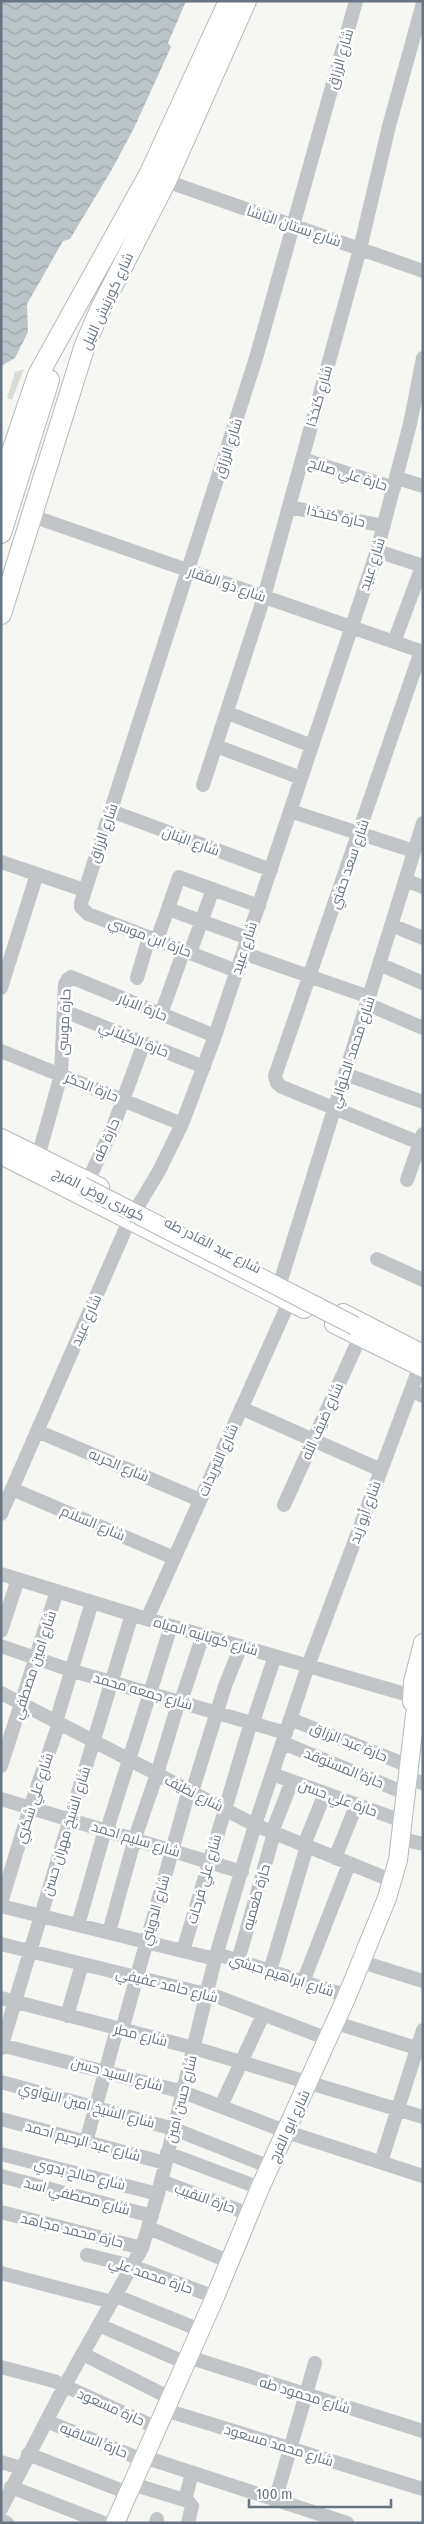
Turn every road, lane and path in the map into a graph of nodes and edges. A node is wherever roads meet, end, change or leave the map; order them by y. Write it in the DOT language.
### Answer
graph roads {
  1 [pos="229,1"];
  2 [pos="246,1"];
  3 [pos="356,1"];
  4 [pos="423,4"];
  5 [pos="166,181"];
  6 [pos="294,226"];
  7 [pos="360,249"];
  8 [pos="423,271"];
  9 [pos="85,345"];
  10 [pos="54,347"];
  11 [pos="423,358"];
  12 [pos="41,424"];
  13 [pos="417,426"];
  14 [pos="302,459"];
  15 [pos="396,483"];
  16 [pos="1,484"];
  17 [pos="423,486"];
  18 [pos="289,506"];
  19 [pos="32,516"];
  20 [pos="384,526"];
  21 [pos="1,533"];
  22 [pos="377,551"];
  23 [pos="422,565"];
  24 [pos="189,570"];
  25 [pos="1,572"];
  26 [pos="264,596"];
  27 [pos="1,614"];
  28 [pos="351,627"];
  29 [pos="394,642"];
  30 [pos="422,652"];
  31 [pos="228,712"];
  32 [pos="216,746"];
  33 [pos="312,746"];
  34 [pos="301,778"];
  35 [pos="203,785"];
  36 [pos="110,811"];
  37 [pos="290,811"];
  38 [pos="423,823"];
  39 [pos="359,833"];
  40 [pos="418,846"];
  41 [pos="1,862"];
  42 [pos="271,870"];
  43 [pos="37,874"];
  44 [pos="405,880"];
  45 [pos="423,887"];
  46 [pos="213,889"];
  47 [pos="84,890"];
  48 [pos="259,906"];
  49 [pos="168,909"];
  50 [pos="202,921"];
  51 [pos="391,925"];
  52 [pos="153,938"];
  53 [pos="248,938"];
  54 [pos="423,938"];
  55 [pos="187,952"];
  56 [pos="243,953"];
  57 [pos="379,964"];
  58 [pos="237,970"];
  59 [pos="310,976"];
  60 [pos="71,977"];
  61 [pos="137,978"];
  62 [pos="2,983"];
  63 [pos="423,983"];
  64 [pos="368,1001"];
  65 [pos="64,1011"];
  66 [pos="161,1014"];
  67 [pos="423,1028"];
  68 [pos="215,1036"];
  69 [pos="144,1043"];
  70 [pos="1,1051"];
  71 [pos="204,1067"];
  72 [pos="345,1074"];
  73 [pos="61,1075"];
  74 [pos="124,1100"];
  75 [pos="423,1102"];
  76 [pos="334,1108"];
  77 [pos="182,1124"];
  78 [pos="1,1138"];
  79 [pos="421,1143"];
  80 [pos="1,1144"];
  81 [pos="1,1148"];
  82 [pos="1,1155"];
  83 [pos="38,1157"];
  84 [pos="407,1180"];
  85 [pos="87,1190"];
  86 [pos="133,1213"];
  87 [pos="377,1259"];
  88 [pos="281,1280"];
  89 [pos="423,1280"];
  90 [pos="289,1302"];
  91 [pos="358,1332"];
  92 [pos="385,1335"];
  93 [pos="422,1361"];
  94 [pos="417,1393"];
  95 [pos="242,1408"];
  96 [pos="37,1431"];
  97 [pos="313,1440"];
  98 [pos="381,1470"];
  99 [pos="12,1489"];
  100 [pos="200,1500"];
  101 [pos="284,1505"];
  102 [pos="1,1514"];
  103 [pos="174,1558"];
  104 [pos="1,1574"];
  105 [pos="18,1579"];
  106 [pos="57,1591"];
  107 [pos="92,1602"];
  108 [pos="132,1614"];
  109 [pos="147,1619"];
  110 [pos="171,1626"];
  111 [pos="1,1631"];
  112 [pos="203,1635"];
  113 [pos="423,1643"];
  114 [pos="1,1646"];
  115 [pos="241,1646"];
  116 [pos="275,1656"];
  117 [pos="36,1658"];
  118 [pos="308,1666"];
  119 [pos="73,1671"];
  120 [pos="113,1683"];
  121 [pos="1,1692"];
  122 [pos="149,1692"];
  123 [pos="419,1695"];
  124 [pos="180,1701"];
  125 [pos="22,1704"];
  126 [pos="217,1712"];
  127 [pos="290,1719"];
  128 [pos="252,1722"];
  129 [pos="57,1723"];
  130 [pos="284,1738"];
  131 [pos="94,1742"];
  132 [pos="128,1760"];
  133 [pos="1,1766"];
  134 [pos="157,1774"];
  135 [pos="272,1774"];
  136 [pos="411,1780"];
  137 [pos="292,1781"];
  138 [pos="190,1791"];
  139 [pos="325,1793"];
  140 [pos="1,1799"];
  141 [pos="356,1806"];
  142 [pos="30,1808"];
  143 [pos="225,1809"];
  144 [pos="69,1819"];
  145 [pos="255,1826"];
  146 [pos="106,1830"];
  147 [pos="403,1830"];
  148 [pos="273,1832"];
  149 [pos="135,1838"];
  150 [pos="423,1844"];
  151 [pos="306,1846"];
  152 [pos="171,1850"];
  153 [pos="335,1858"];
  154 [pos="209,1861"];
  155 [pos="349,1864"];
  156 [pos="242,1872"];
  157 [pos="393,1881"];
  158 [pos="1,1904"];
  159 [pos="40,1915"];
  160 [pos="78,1925"];
  161 [pos="109,1932"];
  162 [pos="146,1942"];
  163 [pos="1,1944"];
  164 [pos="183,1951"];
  165 [pos="31,1952"];
  166 [pos="216,1956"];
  167 [pos="238,1961"];
  168 [pos="362,1962"];
  169 [pos="82,1964"];
  170 [pos="270,1971"];
  171 [pos="135,1978"];
  172 [pos="423,1981"];
  173 [pos="303,1982"];
  174 [pos="207,1994"];
  175 [pos="347,1996"];
  176 [pos="1,1998"];
  177 [pos="16,2002"];
  178 [pos="263,2015"];
  179 [pos="67,2016"];
  180 [pos="336,2023"];
  181 [pos="119,2029"];
  182 [pos="423,2030"];
  183 [pos="328,2039"];
  184 [pos="2,2046"];
  185 [pos="194,2048"];
  186 [pos="420,2049"];
  187 [pos="239,2064"];
  188 [pos="105,2071"];
  189 [pos="1,2082"];
  190 [pos="309,2082"];
  191 [pos="183,2092"];
  192 [pos="220,2106"];
  193 [pos="95,2107"];
  194 [pos="397,2109"];
  195 [pos="423,2117"];
  196 [pos="2,2121"];
  197 [pos="174,2129"];
  198 [pos="287,2132"];
  199 [pos="86,2142"];
  200 [pos="1,2154"];
  201 [pos="166,2158"];
  202 [pos="380,2162"];
  203 [pos="270,2166"];
  204 [pos="1,2176"];
  205 [pos="423,2176"];
  206 [pos="160,2188"];
  207 [pos="260,2188"];
  208 [pos="1,2212"];
  209 [pos="249,2214"];
  210 [pos="151,2222"];
  211 [pos="142,2248"];
  212 [pos="87,2255"];
  213 [pos="230,2262"];
  214 [pos="132,2266"];
  215 [pos="1,2273"];
  216 [pos="215,2297"];
  217 [pos="114,2299"];
  218 [pos="99,2325"];
  219 [pos="200,2330"];
  220 [pos="83,2354"];
  221 [pos="187,2360"];
  222 [pos="316,2363"];
  223 [pos="1,2368"];
  224 [pos="64,2387"];
  225 [pos="306,2395"];
  226 [pos="167,2404"];
  227 [pos="46,2420"];
  228 [pos="157,2428"];
  229 [pos="423,2431"];
  230 [pos="290,2449"];
  231 [pos="28,2454"];
  232 [pos="143,2459"];
  233 [pos="1,2462"];
  234 [pos="21,2468"];
  235 [pos="192,2473"];
  236 [pos="12,2487"];
  237 [pos="130,2488"];
  238 [pos="423,2490"];
  239 [pos="185,2500"];
  240 [pos="275,2501"];
  241 [pos="1,2509"];
  242 [pos="1,2520"];
  243 [pos="7,2523"];
  244 [pos="104,2523"];
  245 [pos="115,2523"];
  246 [pos="188,2523"];
  247 [pos="347,2523"];
  1 -- 10 [label="highway, شارع كورنيش النيل"];
  2 -- 5 [label="highway, شارع كورنيش النيل"];
  3 -- 6 [label="street, شارع الرزاق"];
  4 -- 7 [label="street, شارع كتخذا"];
  5 -- 6 [label="street, شارع بستان الباشا"];
  5 -- 9 [label="highway, شارع كورنيش النيل"];
  6 -- 7 [label="street, شارع بستان الباشا"];
  6 -- 24 [label="street, شارع الرزاق"];
  7 -- 8 [label="street, شارع بستان الباشا"];
  7 -- 14 [label="street, شارع كتخذا"];
  9 -- 12 [label="highway"];
  9 -- 19 [label="highway, شارع كورنيش النيل"];
  10 -- 12 [label="highway"];
  10 -- 16 [label="highway, شارع كورنيش النيل"];
  11 -- 13 [label="street, شارع عبيد"];
  12 -- 21 [label="highway"];
  12 -- 25 [label="highway"];
  13 -- 15 [label="street, شارع عبيد"];
  14 -- 15 [label="street, حارة علي صالح"];
  14 -- 18 [label="street, شارع كتخذا"];
  15 -- 17 [label="street, حارة علي صالح"];
  15 -- 20 [label="street, شارع عبيد"];
  18 -- 20 [label="street, حارة كتخذا"];
  18 -- 26 [label="street, شارع كتخذا"];
  19 -- 24 [label="street, شارع ذو الفقار"];
  19 -- 27 [label="highway, شارع كورنيش النيل"];
  20 -- 22 [label="street, شارع عبيد"];
  22 -- 23 [label="street"];
  22 -- 28 [label="street, شارع عبيد"];
  23 -- 29 [label="street"];
  24 -- 26 [label="street, شارع ذو الفقار"];
  24 -- 36 [label="street, شارع الرزاق"];
  26 -- 28 [label="street, شارع ذو الفقار"];
  26 -- 31 [label="street, شارع كتخذا"];
  28 -- 29 [label="street, شارع ذو الفقار"];
  28 -- 33 [label="street, شارع عبيد"];
  29 -- 30 [label="street, شارع ذو الفقار"];
  30 -- 39 [label="street, شارع سعد حفني"];
  31 -- 32 [label="street, شارع كتخذا"];
  31 -- 33 [label="street"];
  32 -- 34 [label="street"];
  32 -- 35 [label="street, شارع كتخذا"];
  33 -- 34 [label="street, شارع عبيد"];
  34 -- 37 [label="street, شارع عبيد"];
  36 -- 42 [label="street, شارع البنان"];
  36 -- 47 [label="street, شارع الرزاق"];
  37 -- 39 [label="street"];
  37 -- 42 [label="street, شارع عبيد"];
  38 -- 40 [label="street, شارع محمد الحلواني"];
  39 -- 40 [label="street"];
  39 -- 59 [label="street, شارع سعد حفني"];
  40 -- 44 [label="street, شارع محمد الحلواني"];
  41 -- 43 [label="street"];
  42 -- 48 [label="street, شارع عبيد"];
  43 -- 47 [label="street"];
  43 -- 62 [label="street"];
  44 -- 45 [label="street"];
  44 -- 51 [label="street, شارع محمد الحلواني"];
  46 -- 48 [label="street"];
  46 -- 49 [label="street"];
  46 -- 50 [label="street"];
  47 -- 52 [label="street, حارة ابن موسي"];
  48 -- 53 [label="street, شارع عبيد"];
  49 -- 50 [label="street"];
  49 -- 52 [label="street"];
  50 -- 53 [label="street"];
  50 -- 55 [label="street"];
  51 -- 54 [label="street"];
  51 -- 57 [label="street, شارع محمد الحلواني"];
  52 -- 55 [label="street, حارة ابن موسي"];
  52 -- 61 [label="street"];
  53 -- 56 [label="street, شارع عبيد"];
  55 -- 58 [label="street, حارة ابن موسي"];
  55 -- 66 [label="street"];
  56 -- 58 [label="street, شارع عبيد"];
  56 -- 59 [label="street"];
  57 -- 63 [label="street"];
  57 -- 64 [label="street, شارع محمد الحلواني"];
  58 -- 68 [label="street, شارع عبيد"];
  59 -- 64 [label="street"];
  59 -- 76 [label="street, شارع سعد حفني"];
  60 -- 65 [label="street, حارة موسى"];
  60 -- 66 [label="street, حارة الابار"];
  64 -- 67 [label="street"];
  64 -- 72 [label="street, شارع محمد الحلواني"];
  65 -- 69 [label="street, حارة الكيلاني"];
  65 -- 73 [label="street, حارة موسى"];
  66 -- 68 [label="street, حارة الابار"];
  68 -- 71 [label="street, شارع عبيد"];
  69 -- 71 [label="street, حارة الكيلاني"];
  69 -- 74 [label="street, حارة طه"];
  70 -- 73 [label="street, حارة الحكر"];
  71 -- 77 [label="street, شارع عبيد"];
  72 -- 75 [label="street"];
  72 -- 76 [label="street, شارع محمد الحلواني"];
  73 -- 74 [label="street, حارة الحكر"];
  73 -- 83 [label="street, حارة موسى"];
  74 -- 77 [label="street, حارة الحكر"];
  74 -- 85 [label="street, حارة طه"];
  76 -- 79 [label="street"];
  76 -- 88 [label="street, شارع محمد الحلواني"];
  77 -- 86 [label="street, شارع عبيد"];
  78 -- 83 [label="main road, شارع عبد القادر طه"];
  79 -- 84 [label="street"];
  80 -- 91 [label="main road, كوبرى روض الفرج, bridge"];
  81 -- 85 [label="main road, كوبرى روض الفرج"];
  82 -- 85 [label="main road, شارع عبد القادر طه"];
  83 -- 85 [label="main road, شارع عبد القادر طه"];
  85 -- 86 [label="main road, شارع عبد القادر طه"];
  86 -- 88 [label="main road, شارع عبد القادر طه"];
  86 -- 90 [label="main road, شارع عبد القادر طه"];
  86 -- 96 [label="street, شارع عبيد"];
  87 -- 89 [label="street"];
  88 -- 92 [label="main road, شارع عبد القادر طه"];
  90 -- 91 [label="main road, شارع عبد القادر طه"];
  90 -- 95 [label="street, شارع التبريدات"];
  91 -- 92 [label="main road, كوبرى روض الفرج"];
  91 -- 93 [label="main road, شارع عبد القادر طه"];
  91 -- 97 [label="street, شارع ضيف الله"];
  92 -- 93 [label="main road, شارع عبد القادر طه"];
  93 -- 94 [label="street, شارع أبو زيد"];
  94 -- 98 [label="street, شارع أبو زيد"];
  95 -- 97 [label="street"];
  95 -- 100 [label="street, شارع التبريدات"];
  96 -- 99 [label="street, شارع عبيد"];
  96 -- 100 [label="street, شارع الحريه"];
  97 -- 98 [label="street"];
  97 -- 101 [label="street, شارع ضيف الله"];
  98 -- 118 [label="street, شارع أبو زيد"];
  99 -- 102 [label="street, شارع عبيد"];
  99 -- 103 [label="street, شارع السلام"];
  100 -- 103 [label="street, شارع التبريدات"];
  103 -- 109 [label="street, شارع التبريدات"];
  104 -- 105 [label="street, شارع كوبانيه المياه"];
  105 -- 106 [label="street, شارع كوبانيه المياه"];
  105 -- 111 [label="street"];
  106 -- 107 [label="street, شارع كوبانيه المياه"];
  106 -- 117 [label="street, شارع امين مصطفي"];
  107 -- 108 [label="street, شارع كوبانيه المياه"];
  107 -- 119 [label="street, شارع علي شكري"];
  108 -- 109 [label="street, شارع كوبانيه المياه"];
  108 -- 120 [label="street, شارع الشيخ مهران حسن"];
  109 -- 110 [label="street, شارع كوبانيه المياه"];
  110 -- 112 [label="street, شارع كوبانيه المياه"];
  110 -- 122 [label="street"];
  112 -- 115 [label="street, شارع كوبانيه المياه"];
  112 -- 124 [label="street"];
  113 -- 123 [label="main road, شارع ابو الفرج"];
  114 -- 117 [label="street, شارع جمعه محمد"];
  115 -- 116 [label="street, شارع كوبانيه المياه"];
  115 -- 126 [label="street, شارع الدويني"];
  116 -- 118 [label="street, شارع كوبانيه المياه"];
  116 -- 128 [label="street, شارع علي فرحات"];
  117 -- 119 [label="street, شارع جمعه محمد"];
  117 -- 125 [label="street, شارع امين مصطفي"];
  118 -- 123 [label="street, شارع كوبانيه المياه"];
  118 -- 127 [label="street, شارع حسن امين"];
  119 -- 120 [label="street, شارع جمعه محمد"];
  119 -- 129 [label="street, شارع علي شكري"];
  120 -- 122 [label="street, شارع جمعه محمد"];
  120 -- 131 [label="street, شارع الشيخ مهران حسن"];
  121 -- 125 [label="street, شارع نظيف"];
  122 -- 124 [label="street, شارع جمعه محمد"];
  122 -- 132 [label="street"];
  123 -- 136 [label="main road, شارع ابو الفرج"];
  124 -- 126 [label="street, شارع جمعه محمد"];
  124 -- 134 [label="street"];
  125 -- 129 [label="street, شارع نظيف"];
  125 -- 133 [label="street, شارع امين مصطفي"];
  126 -- 128 [label="street, شارع جمعه محمد"];
  126 -- 138 [label="street, شارع الدويني"];
  127 -- 130 [label="street, شارع حسن امين"];
  127 -- 136 [label="street, حارة عبد الرزاق"];
  128 -- 130 [label="street, شارع جمعه محمد"];
  128 -- 143 [label="street, شارع علي فرحات"];
  129 -- 131 [label="street, شارع نظيف"];
  129 -- 142 [label="street, شارع علي شكري"];
  130 -- 135 [label="street, شارع حسن امين"];
  130 -- 136 [label="street, حارة المستوقد"];
  131 -- 132 [label="street, شارع نظيف"];
  131 -- 144 [label="street, شارع الشيخ مهران حسن"];
  132 -- 134 [label="street, شارع نظيف"];
  132 -- 146 [label="street"];
  134 -- 138 [label="street, شارع نظيف"];
  134 -- 149 [label="street"];
  135 -- 137 [label="street, حارة علي حسن"];
  135 -- 145 [label="street, شارع حسن امين"];
  136 -- 147 [label="main road, شارع ابو الفرج"];
  137 -- 139 [label="street, حارة علي حسن"];
  137 -- 148 [label="street, حارة طعميه"];
  138 -- 143 [label="street, شارع نظيف"];
  138 -- 152 [label="street, شارع الدويني"];
  139 -- 141 [label="street, حارة علي حسن"];
  139 -- 151 [label="street"];
  140 -- 142 [label="street, شارع سليم احمد"];
  141 -- 147 [label="street, حارة علي حسن"];
  141 -- 153 [label="street"];
  142 -- 144 [label="street, شارع سليم احمد"];
  142 -- 158 [label="street, شارع علي شكري"];
  143 -- 145 [label="street, شارع نظيف"];
  143 -- 154 [label="street, شارع علي فرحات"];
  144 -- 146 [label="street, شارع سليم احمد"];
  144 -- 159 [label="street, شارع الشيخ مهران حسن"];
  145 -- 148 [label="street, شارع نظيف"];
  145 -- 156 [label="street, شارع حسن امين"];
  146 -- 149 [label="street, شارع سليم احمد"];
  146 -- 160 [label="street"];
  147 -- 150 [label="street, حارة علي حسن"];
  147 -- 157 [label="main road, شارع ابو الفرج"];
  148 -- 151 [label="street, شارع نظيف"];
  148 -- 167 [label="street, حارة طعميه"];
  149 -- 152 [label="street, شارع سليم احمد"];
  149 -- 161 [label="street"];
  151 -- 153 [label="street, شارع نظيف"];
  151 -- 170 [label="street"];
  152 -- 154 [label="street, شارع سليم احمد"];
  152 -- 162 [label="street, شارع الدويني"];
  153 -- 155 [label="street, شارع نظيف"];
  154 -- 156 [label="street, شارع سليم احمد"];
  154 -- 164 [label="street, شارع علي فرحات"];
  155 -- 157 [label="street, شارع نظيف"];
  155 -- 173 [label="street"];
  156 -- 166 [label="street, شارع حسن امين"];
  157 -- 168 [label="main road, شارع ابو الفرج"];
  158 -- 159 [label="street, شارع ابراهيم حبشي"];
  159 -- 160 [label="street, شارع ابراهيم حبشي"];
  159 -- 165 [label="street, شارع الشيخ مهران حسن"];
  160 -- 161 [label="street, شارع ابراهيم حبشي"];
  161 -- 162 [label="street, شارع ابراهيم حبشي"];
  162 -- 164 [label="street, شارع ابراهيم حبشي"];
  162 -- 171 [label="street, شارع الدويني"];
  163 -- 165 [label="street, شارع حامد عفيفي"];
  164 -- 166 [label="street, شارع ابراهيم حبشي"];
  165 -- 169 [label="street, شارع حامد عفيفي"];
  165 -- 177 [label="street, شارع الشيخ مهران حسن"];
  166 -- 167 [label="street, شارع ابراهيم حبشي"];
  166 -- 174 [label="street, شارع حسن امين"];
  167 -- 170 [label="street, شارع ابراهيم حبشي"];
  168 -- 172 [label="street"];
  168 -- 175 [label="main road, شارع ابو الفرج"];
  169 -- 171 [label="street, شارع حامد عفيفي"];
  169 -- 179 [label="street"];
  170 -- 173 [label="street, شارع ابراهيم حبشي"];
  171 -- 174 [label="street, شارع حامد عفيفي"];
  171 -- 181 [label="street, شارع الدويني"];
  173 -- 175 [label="street, شارع ابراهيم حبشي"];
  174 -- 178 [label="street, شارع حامد عفيفي"];
  174 -- 185 [label="street, شارع حسن امين"];
  175 -- 180 [label="main road, شارع ابو الفرج"];
  176 -- 177 [label="street, شارع مطر"];
  177 -- 179 [label="street, شارع مطر"];
  177 -- 184 [label="street, شارع الشيخ مهران حسن"];
  178 -- 183 [label="street, شارع حامد عفيفي"];
  178 -- 187 [label="street"];
  179 -- 181 [label="street, شارع مطر"];
  180 -- 183 [label="main road, شارع ابو الفرج"];
  180 -- 186 [label="street"];
  181 -- 185 [label="street, شارع مطر"];
  181 -- 188 [label="street, شارع الدويني"];
  182 -- 186 [label="street"];
  183 -- 190 [label="main road, شارع ابو الفرج"];
  184 -- 188 [label="street, شارع السيد حسن"];
  185 -- 187 [label="street, شارع مطر"];
  185 -- 191 [label="street, شارع حسن امين"];
  186 -- 194 [label="street"];
  187 -- 190 [label="street, شارع مطر"];
  187 -- 192 [label="street"];
  188 -- 191 [label="street, شارع السيد حسن"];
  188 -- 193 [label="street, شارع الدويني"];
  189 -- 193 [label="street, شارع الشيخ امين النواوي"];
  190 -- 194 [label="street, شارع مطر"];
  190 -- 198 [label="main road, شارع ابو الفرج"];
  191 -- 192 [label="street, شارع السيد حسن"];
  191 -- 197 [label="street, شارع حسن امين"];
  192 -- 198 [label="street, شارع السيد حسن"];
  193 -- 197 [label="street, شارع الشيخ امين النواوي"];
  193 -- 199 [label="street, شارع الدويني"];
  194 -- 195 [label="street, شارع مطر"];
  194 -- 202 [label="street"];
  196 -- 199 [label="street, شارع عبد الرحيم احمد"];
  197 -- 201 [label="street, شارع حسن امين"];
  197 -- 203 [label="street, شارع الشيخ امين النواوي"];
  198 -- 202 [label="street, شارع السيد حسن"];
  198 -- 203 [label="main road, شارع ابو الفرج"];
  199 -- 201 [label="street, شارع عبد الرحيم احمد"];
  200 -- 206 [label="street, شارع صالح بدوي"];
  201 -- 206 [label="street, شارع حسن امين"];
  201 -- 207 [label="street, شارع عبد الرحيم احمد"];
  202 -- 205 [label="street, شارع السيد حسن"];
  203 -- 207 [label="main road, شارع ابو الفرج"];
  204 -- 210 [label="street, شارع مصطفي اسد"];
  206 -- 209 [label="street, حارة النقيب"];
  206 -- 210 [label="street, شارع حسن امين"];
  207 -- 209 [label="main road, شارع ابو الفرج"];
  208 -- 211 [label="street, حارة محمد مجاهد"];
  209 -- 213 [label="main road, شارع ابو الفرج"];
  210 -- 211 [label="street, شارع حسن امين"];
  210 -- 213 [label="street, شارع مصطفي اسد"];
  211 -- 214 [label="street, شارع حسن امين"];
  212 -- 214 [label="street, حارة محمد علي"];
  213 -- 216 [label="main road, شارع ابو الفرج"];
  214 -- 216 [label="street, حارة محمد علي"];
  214 -- 217 [label="street, شارع حسن امين"];
  215 -- 217 [label="street"];
  216 -- 219 [label="main road, شارع ابو الفرج"];
  217 -- 218 [label="street, شارع حسن امين"];
  217 -- 219 [label="street"];
  218 -- 220 [label="street, شارع حسن امين"];
  218 -- 221 [label="street, شارع محمود طه"];
  219 -- 221 [label="main road, شارع ابو الفرج"];
  220 -- 224 [label="street, شارع حسن امين"];
  220 -- 226 [label="street, شارع محمد مسعود"];
  221 -- 225 [label="street, شارع محمود طه"];
  221 -- 226 [label="main road, شارع ابو الفرج"];
  222 -- 225 [label="street"];
  223 -- 224 [label="street, حارة مسعود"];
  224 -- 227 [label="street, شارع حسن امين"];
  224 -- 228 [label="street, حارة مسعود"];
  225 -- 229 [label="street, شارع محمود طه"];
  225 -- 230 [label="street"];
  226 -- 228 [label="main road, شارع ابو الفرج"];
  226 -- 230 [label="street, شارع محمد مسعود"];
  227 -- 231 [label="street, شارع حسن امين"];
  227 -- 232 [label="street, حارة الساقيه"];
  228 -- 232 [label="main road, شارع ابو الفرج"];
  230 -- 238 [label="street, شارع محمد مسعود"];
  230 -- 240 [label="street"];
  231 -- 234 [label="street, شارع حسن امين"];
  231 -- 237 [label="street"];
  232 -- 235 [label="street, حارة الساقيه"];
  232 -- 237 [label="main road, شارع ابو الفرج"];
  233 -- 234 [label="street"];
  234 -- 236 [label="street, شارع حسن امين"];
  235 -- 239 [label="street"];
  235 -- 240 [label="street, حارة الساقيه"];
  236 -- 241 [label="street, شارع حسن امين"];
  236 -- 244 [label="street"];
  237 -- 239 [label="street"];
  237 -- 245 [label="main road, شارع ابو الفرج"];
  239 -- 246 [label="street"];
  240 -- 247 [label="street, حارة الساقيه"];
  242 -- 243 [label="street"];
}
